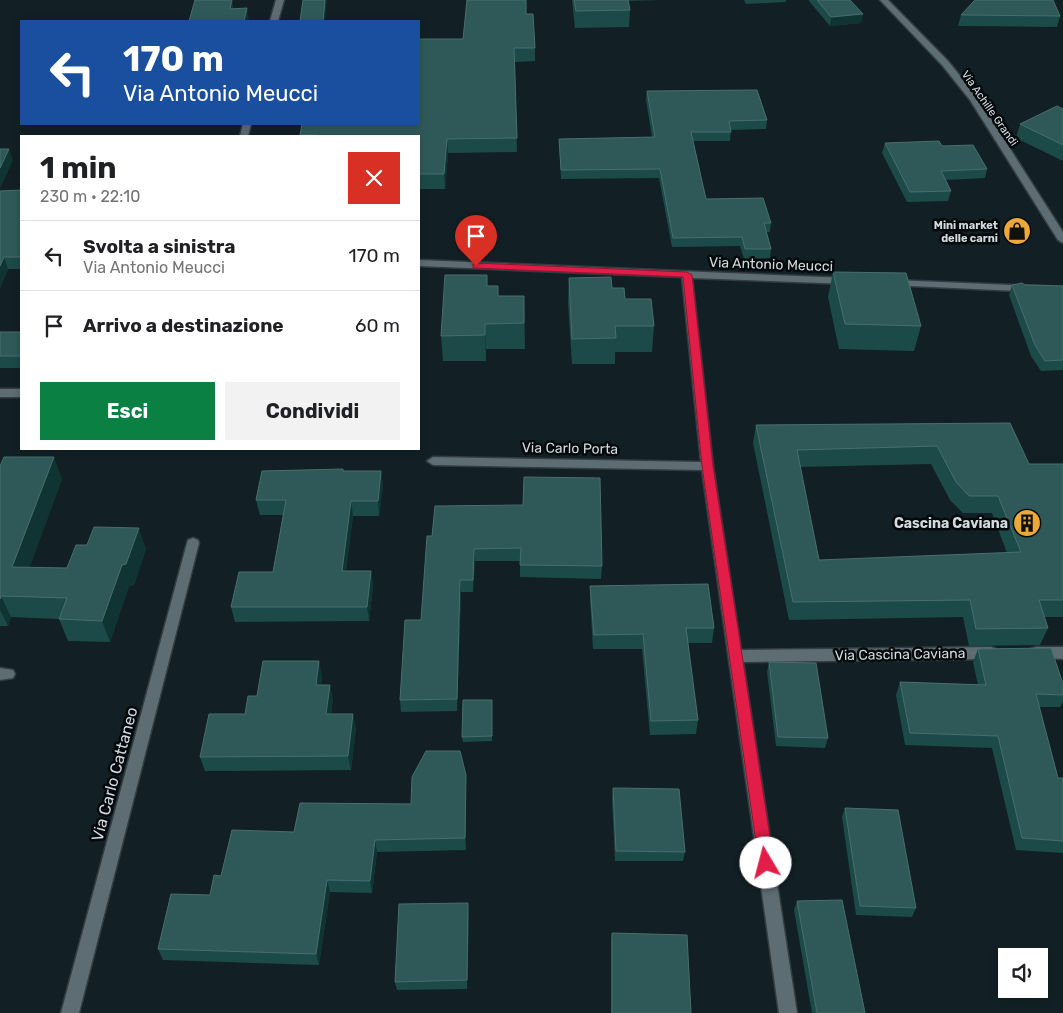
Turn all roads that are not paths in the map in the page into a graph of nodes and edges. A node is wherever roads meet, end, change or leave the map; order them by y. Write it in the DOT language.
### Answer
graph roads {
  1 [pos="280,0"];
  2 [pos="884,0"];
  3 [pos="274,20"];
  4 [pos="1058,224"];
  5 [pos="1063,240"];
  6 [pos="420,263"];
  7 [pos="687,275"];
  8 [pos="855,282"];
  9 [pos="885,283"];
  10 [pos="1063,290"];
  11 [pos="0,393"];
  12 [pos="20,393"];
  13 [pos="433,461"];
  14 [pos="707,466"];
  15 [pos="193,543"];
  16 [pos="1004,653"];
  17 [pos="1023,653"];
  18 [pos="1063,653"];
  19 [pos="736,656"];
  20 [pos="70,1013"];
  21 [pos="788,1013"];
  1 -- 3 [label="street"];
  2 -- 4 [label="street, Via Achille Grandi"];
  4 -- 5 [label="street, Via Achille Grandi"];
  6 -- 7 [label="street, Via Antonio Meucci"];
  7 -- 8 [label="street, Via Antonio Meucci"];
  7 -- 14 [label="street"];
  9 -- 10 [label="street"];
  11 -- 12 [label="street"];
  13 -- 14 [label="street, Via Carlo Porta"];
  14 -- 19 [label="street"];
  15 -- 20 [label="street, Via Carlo Cattaneo"];
  16 -- 19 [label="street, Via Cascina Caviana"];
  17 -- 18 [label="street"];
  19 -- 21 [label="street"];
}
